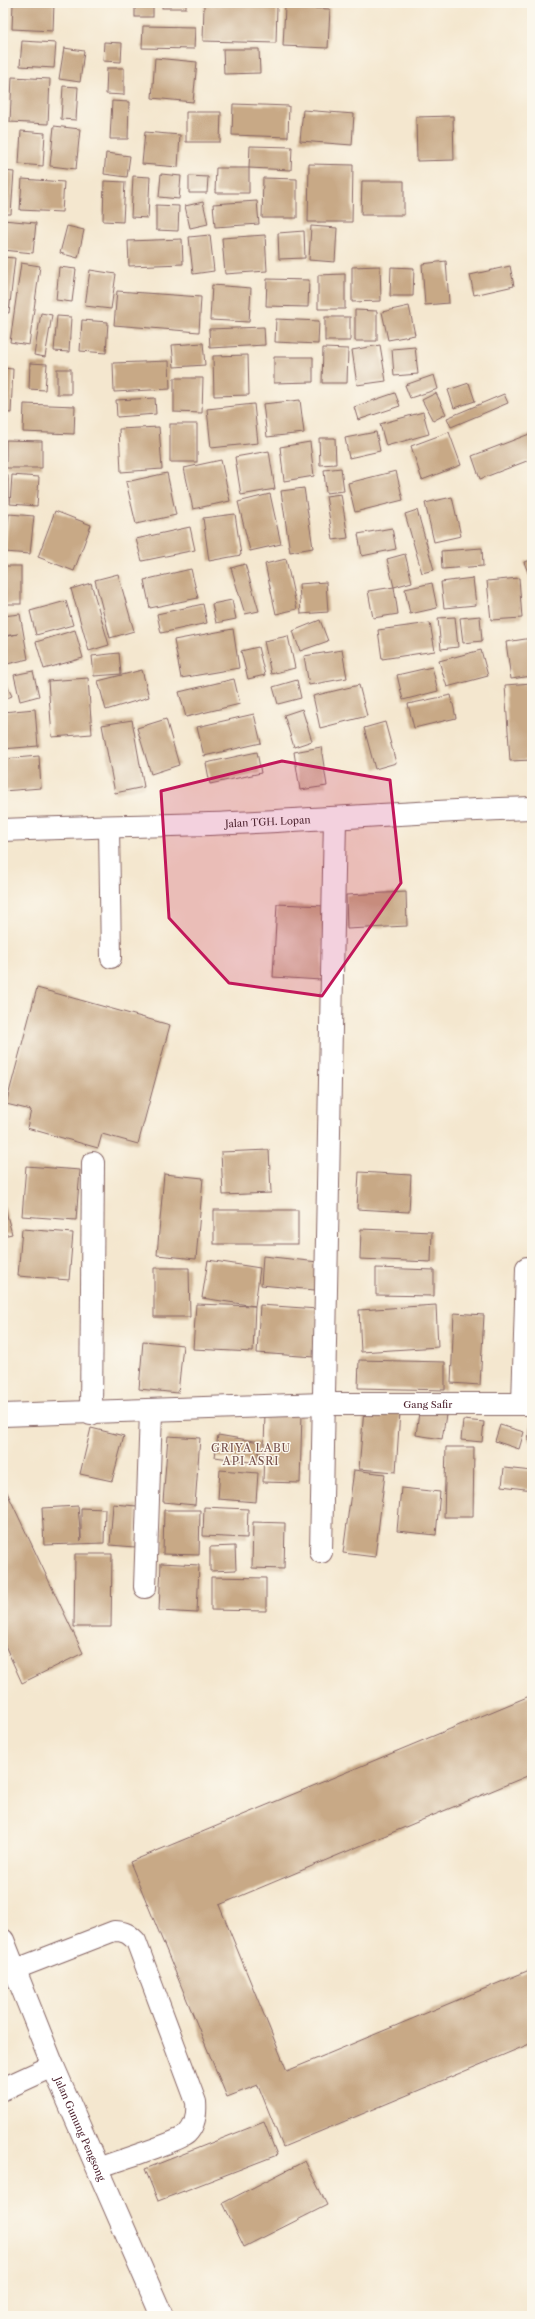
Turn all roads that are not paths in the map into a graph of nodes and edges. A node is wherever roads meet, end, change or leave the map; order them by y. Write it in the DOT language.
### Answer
graph roads {
  1 [pos="532,808"];
  2 [pos="335,818"];
  3 [pos="110,827"];
  4 [pos="3,830"];
  5 [pos="111,958"];
  6 [pos="93,1163"];
  7 [pos="527,1268"];
  8 [pos="323,1404"];
  9 [pos="528,1404"];
  10 [pos="151,1412"];
  11 [pos="91,1414"];
  12 [pos="3,1415"];
  13 [pos="320,1552"];
  14 [pos="145,1587"];
  15 [pos="3,1940"];
  16 [pos="16,1969"];
  17 [pos="53,2066"];
  18 [pos="3,2089"];
  19 [pos="98,2168"];
  20 [pos="162,2316"];
  1 -- 2 [label="main road, Jalan TGH. Lopan"];
  2 -- 3 [label="main road, Jalan TGH. Lopan"];
  2 -- 8 [label="main road"];
  3 -- 4 [label="main road, Jalan TGH. Lopan"];
  3 -- 5 [label="lane"];
  6 -- 11 [label="main road"];
  7 -- 9 [label="main road"];
  8 -- 9 [label="main road, Gang Safir"];
  8 -- 10 [label="main road, Gang Safir"];
  8 -- 13 [label="main road"];
  10 -- 11 [label="main road, Gang Safir"];
  10 -- 14 [label="main road"];
  11 -- 12 [label="main road, Gang Safir"];
  15 -- 16 [label="main road, Jalan Gunung Pengsong"];
  16 -- 17 [label="main road, Jalan Gunung Pengsong"];
  16 -- 19 [label="lane"];
  17 -- 18 [label="main road"];
  17 -- 19 [label="main road, Jalan Gunung Pengsong"];
  19 -- 20 [label="main road, Jalan Gunung Pengsong"];
}
